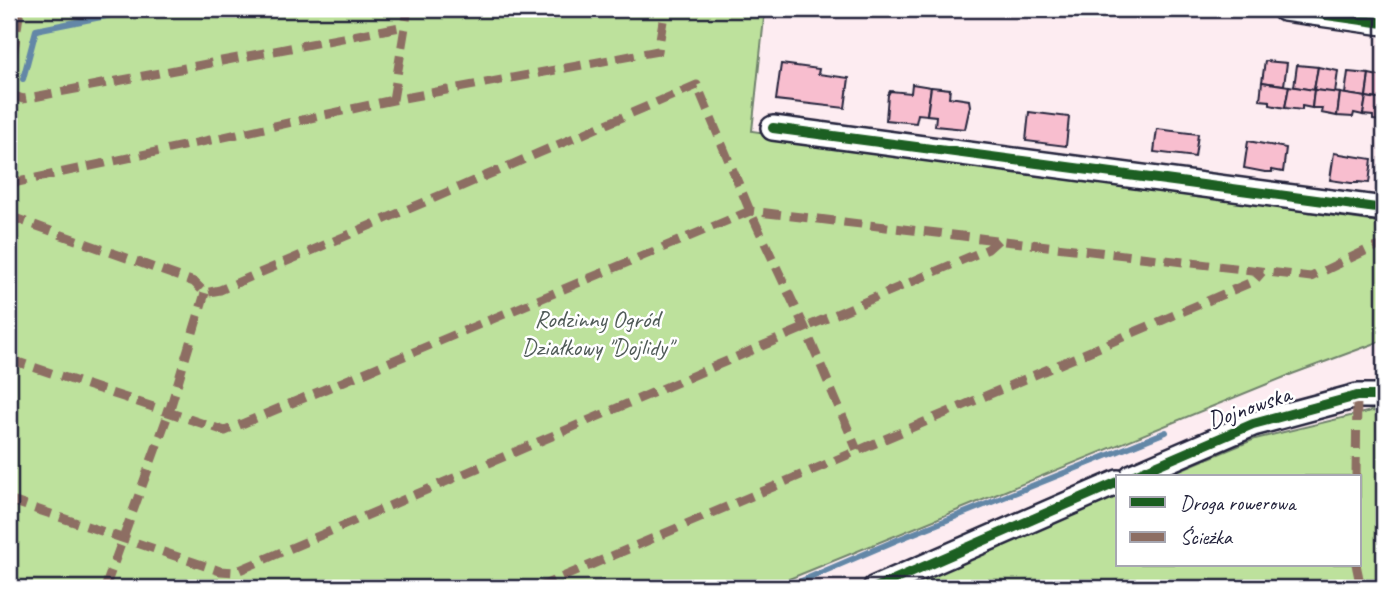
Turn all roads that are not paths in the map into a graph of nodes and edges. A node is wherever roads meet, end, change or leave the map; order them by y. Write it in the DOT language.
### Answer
graph roads {
  1 [pos="1284,9"];
  2 [pos="1384,23"];
  3 [pos="773,128"];
  4 [pos="1384,209"];
  5 [pos="1384,397"];
  6 [pos="1134,475"];
  7 [pos="1116,483"];
  8 [pos="875,588"];
  1 -- 2 [label="street"];
  3 -- 4 [label="street"];
  5 -- 6 [label="street, Dojnowska"];
  7 -- 8 [label="street"];
}
